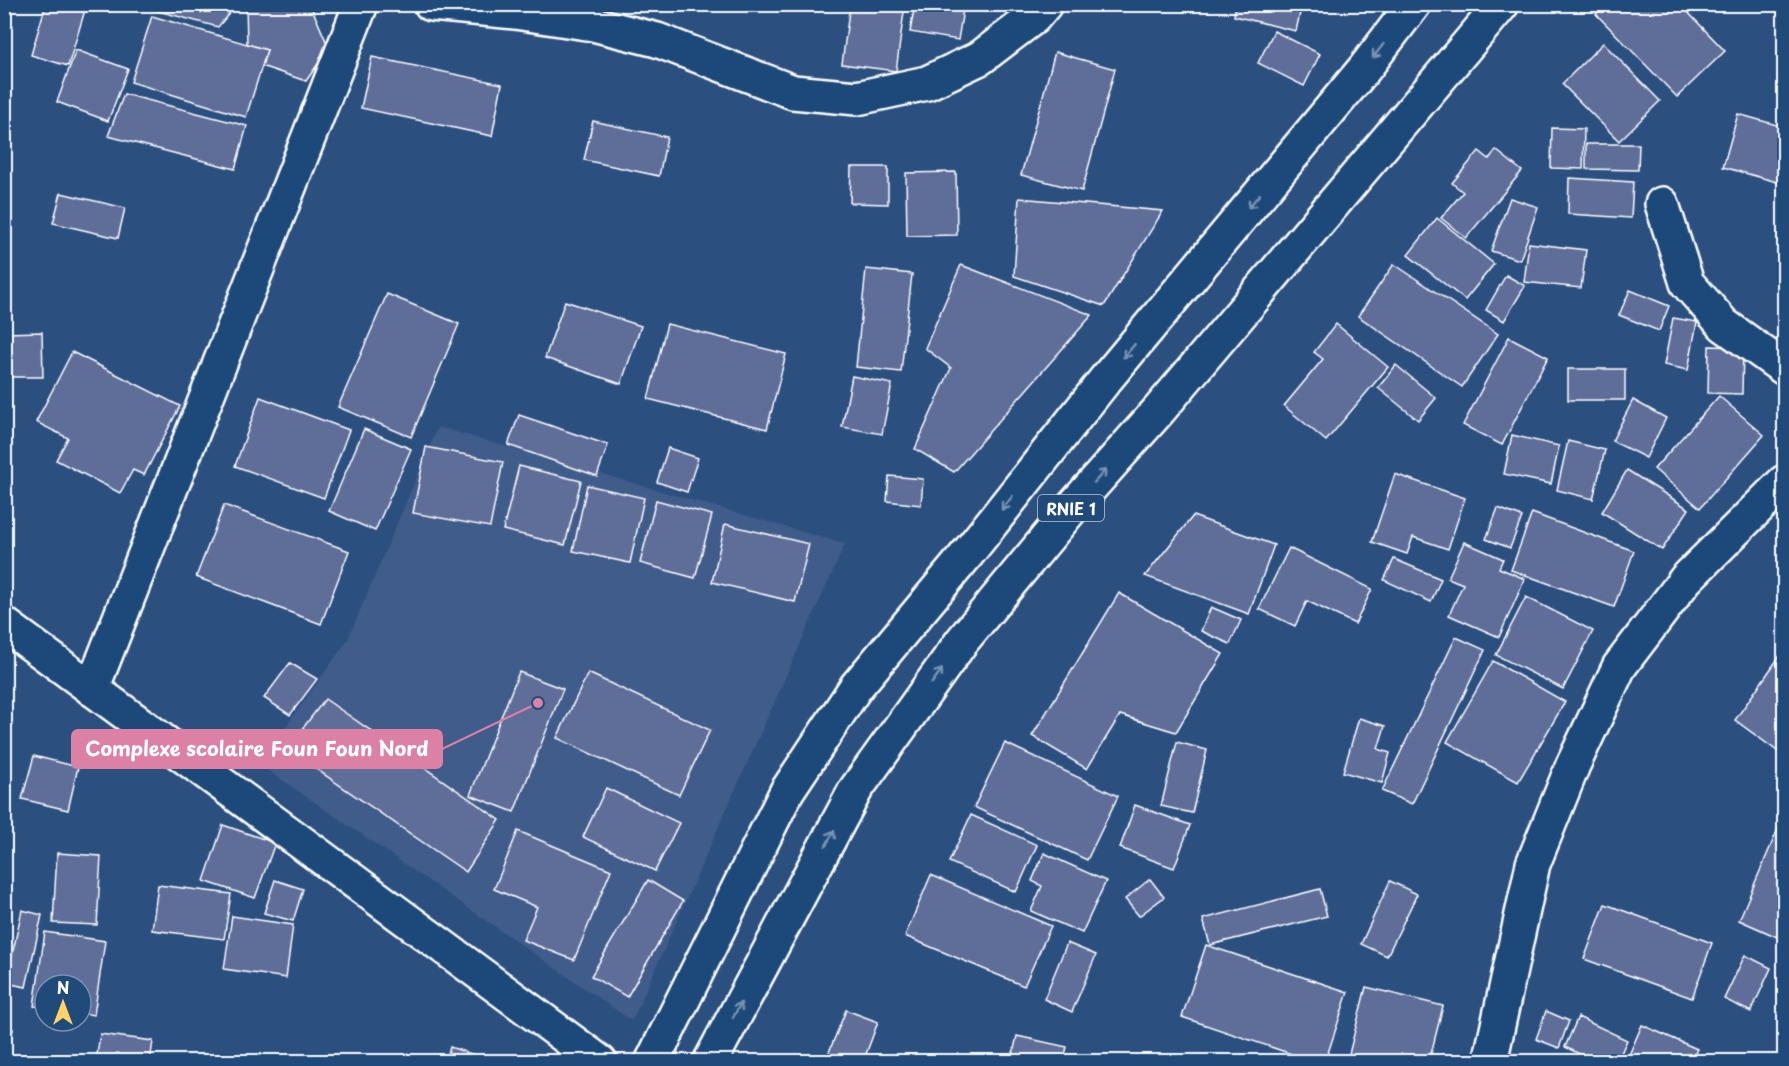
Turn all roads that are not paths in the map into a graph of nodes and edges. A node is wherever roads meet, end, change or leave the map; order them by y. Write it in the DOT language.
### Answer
graph roads {
  1 [pos="361,4"];
  2 [pos="431,4"];
  3 [pos="1045,4"];
  4 [pos="1414,4"];
  5 [pos="1502,4"];
  6 [pos="1662,204"];
  7 [pos="1785,368"];
  8 [pos="1785,482"];
  9 [pos="4,624"];
  10 [pos="92,689"];
  11 [pos="600,1062"];
  12 [pos="652,1062"];
  13 [pos="710,1062"];
  14 [pos="1490,1062"];
  1 -- 10 [label="main road"];
  2 -- 3 [label="main road"];
  4 -- 12 [label="main road, RNIE 1, one-way"];
  13 -- 5 [label="main road, RNIE 1, one-way"];
  6 -- 7 [label="main road"];
  8 -- 14 [label="main road"];
  9 -- 10 [label="main road"];
  10 -- 11 [label="main road"];
}
